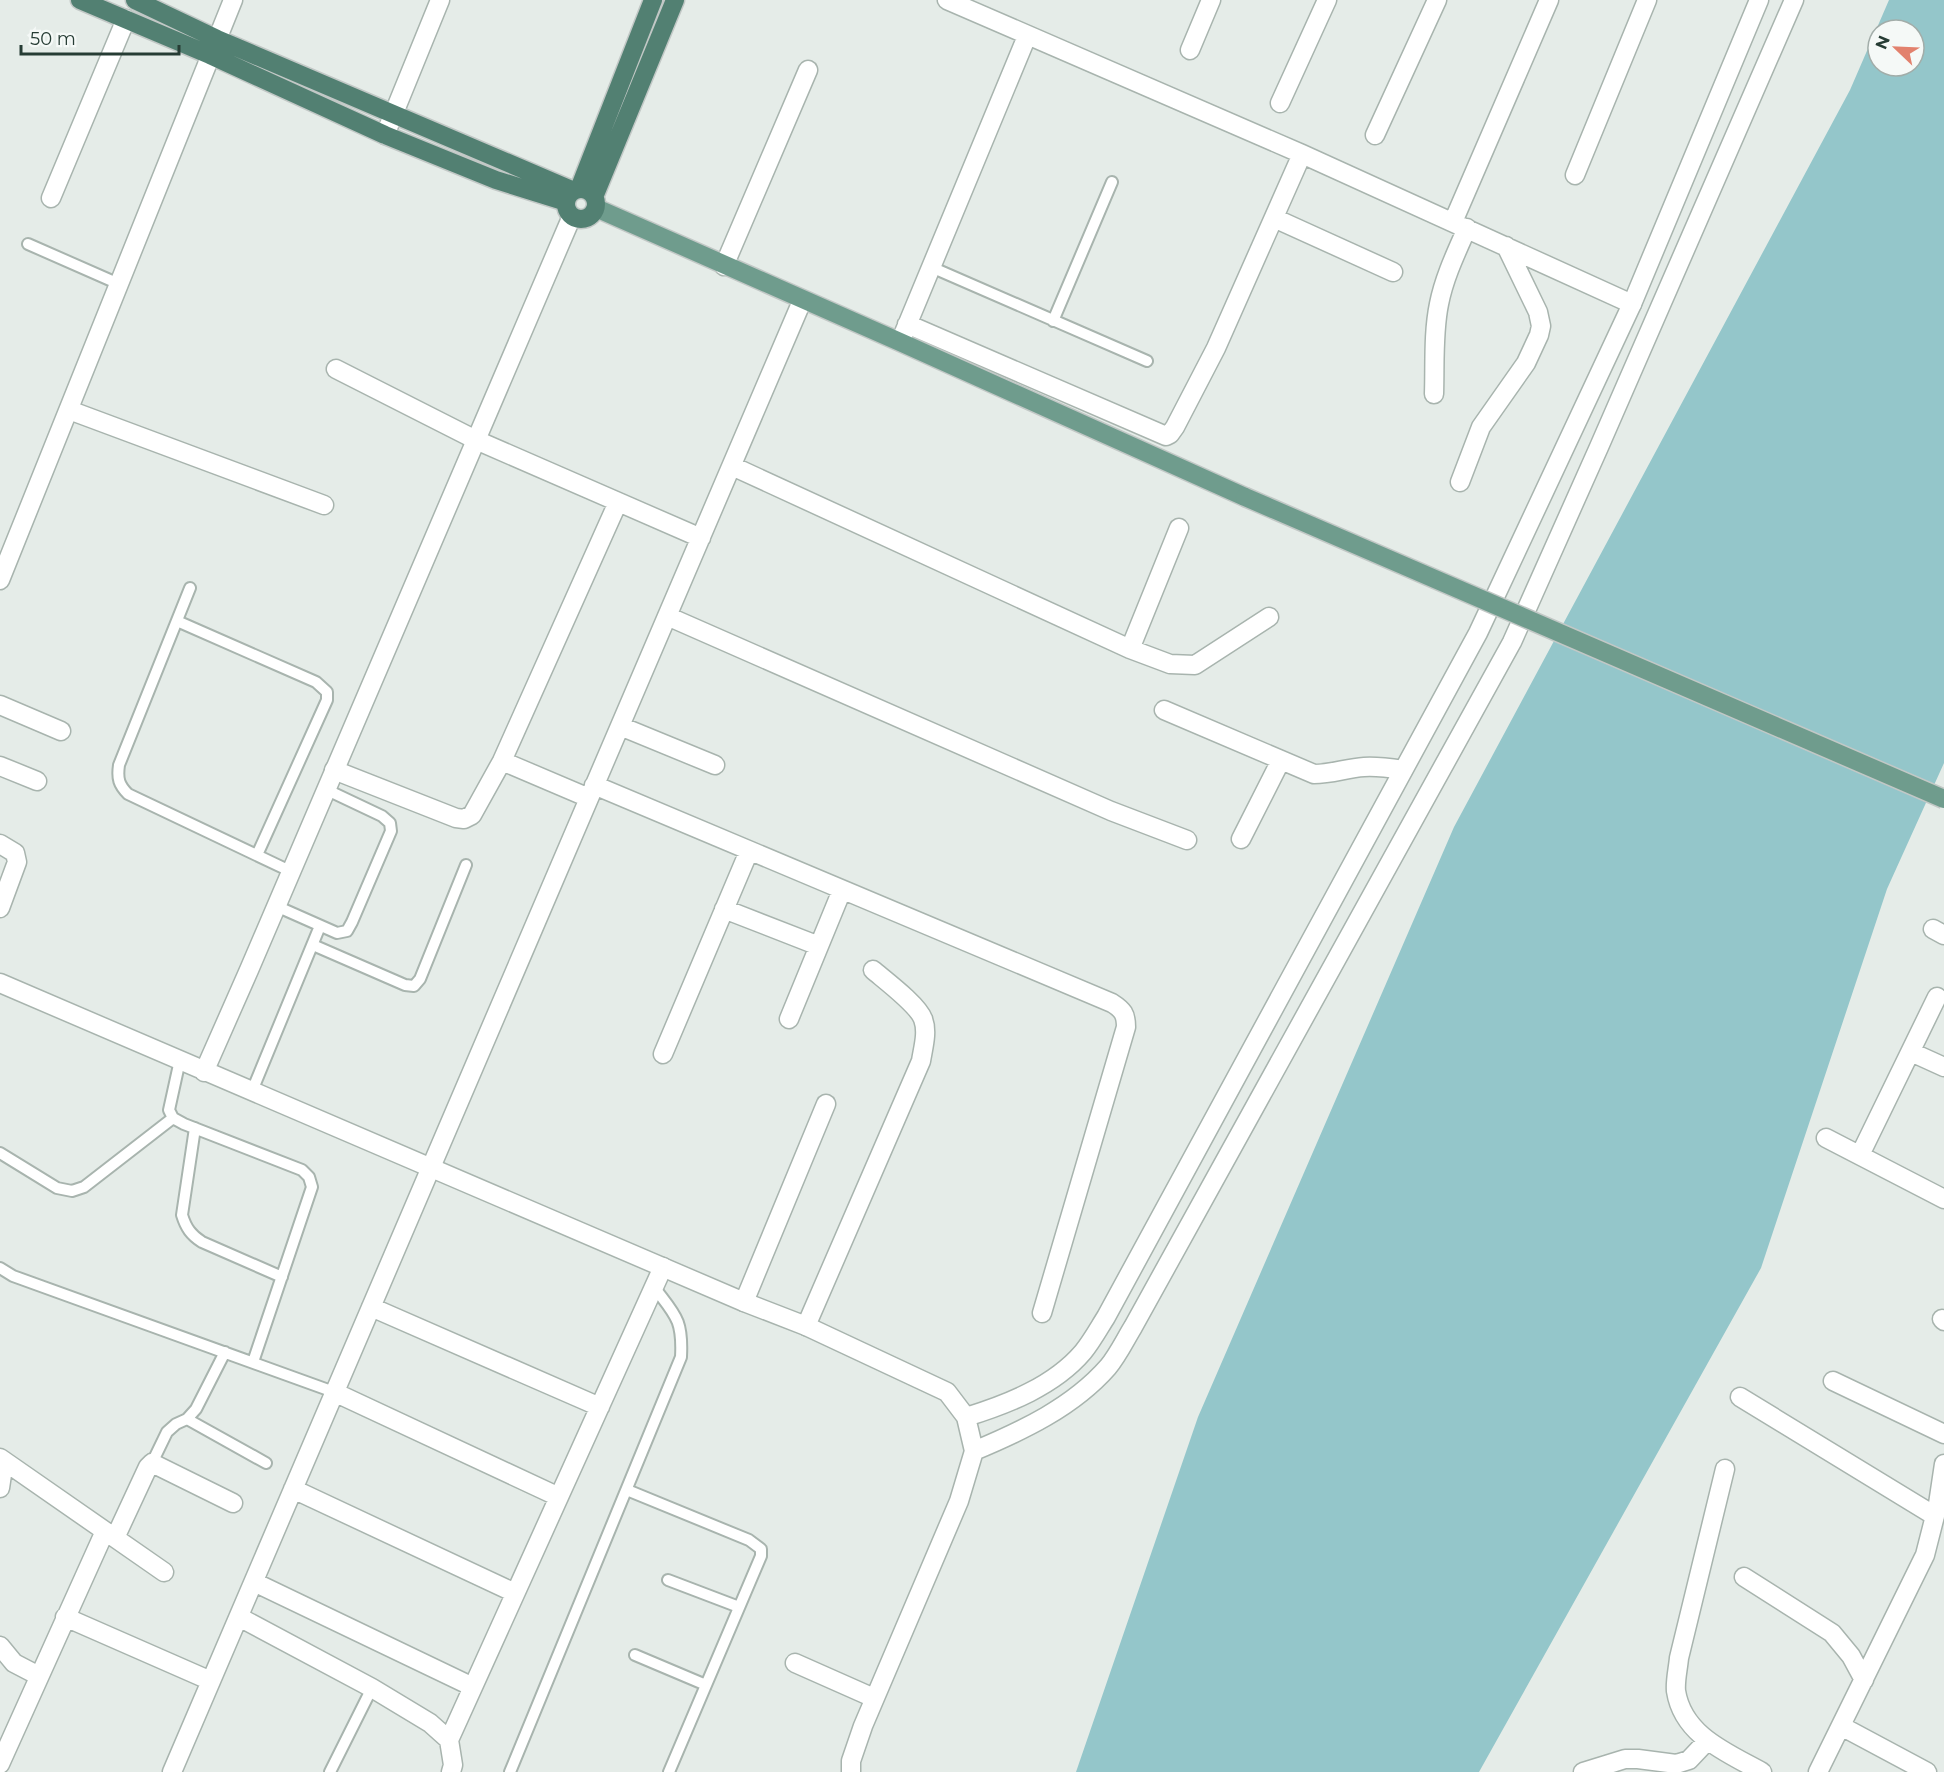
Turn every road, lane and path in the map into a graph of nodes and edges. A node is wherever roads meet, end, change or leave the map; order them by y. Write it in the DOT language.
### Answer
graph roads {
  1 [pos="80,0"];
  2 [pos="135,0"];
  3 [pos="233,0"];
  4 [pos="440,0"];
  5 [pos="653,0"];
  6 [pos="675,0"];
  7 [pos="947,0"];
  8 [pos="1211,0"];
  9 [pos="1327,0"];
  10 [pos="1437,0"];
  11 [pos="1549,0"];
  12 [pos="1647,0"];
  13 [pos="1759,0"];
  14 [pos="1794,0"];
  15 [pos="126,19"];
  16 [pos="1027,36"];
  17 [pos="214,47"];
  18 [pos="1190,50"];
  19 [pos="808,70"];
  20 [pos="1280,104"];
  21 [pos="393,114"];
  22 [pos="385,135"];
  23 [pos="1375,135"];
  24 [pos="1302,154"];
  25 [pos="1575,175"];
  26 [pos="1112,182"];
  27 [pos="51,198"];
  28 [pos="580,200"];
  29 [pos="1274,218"];
  30 [pos="1460,225"];
  31 [pos="28,244"];
  32 [pos="1506,246"];
  33 [pos="724,266"];
  34 [pos="931,267"];
  35 [pos="1393,272"];
  36 [pos="119,284"];
  37 [pos="802,301"];
  38 [pos="1632,304"];
  39 [pos="1053,321"];
  40 [pos="907,324"];
  41 [pos="900,342"];
  42 [pos="1146,361"];
  43 [pos="336,369"];
  44 [pos="1434,394"];
  45 [pos="69,410"];
  46 [pos="476,440"];
  47 [pos="732,466"];
  48 [pos="1460,482"];
  49 [pos="618,502"];
  50 [pos="324,505"];
  51 [pos="1179,528"];
  52 [pos="700,538"];
  53 [pos="0,580"];
  54 [pos="190,588"];
  55 [pos="667,616"];
  56 [pos="1269,617"];
  57 [pos="177,621"];
  58 [pos="1130,649"];
  59 [pos="0,705"];
  60 [pos="1164,710"];
  61 [pos="620,726"];
  62 [pos="60,731"];
  63 [pos="1281,760"];
  64 [pos="502,761"];
  65 [pos="715,765"];
  66 [pos="0,766"];
  67 [pos="334,770"];
  68 [pos="1403,770"];
  69 [pos="37,782"];
  70 [pos="325,789"];
  71 [pos="592,792"];
  72 [pos="1944,800"];
  73 [pos="1241,839"];
  74 [pos="1187,840"];
  75 [pos="0,844"];
  76 [pos="749,850"];
  77 [pos="257,855"];
  78 [pos="465,865"];
  79 [pos="290,871"];
  80 [pos="842,890"];
  81 [pos="276,906"];
  82 [pos="0,908"];
  83 [pos="724,909"];
  84 [pos="320,926"];
  85 [pos="313,945"];
  86 [pos="819,946"];
  87 [pos="873,970"];
  88 [pos="0,983"];
  89 [pos="1937,997"];
  90 [pos="789,1019"];
  91 [pos="1911,1052"];
  92 [pos="663,1054"];
  93 [pos="180,1060"];
  94 [pos="1944,1067"];
  95 [pos="204,1071"];
  96 [pos="252,1091"];
  97 [pos="826,1104"];
  98 [pos="173,1118"];
  99 [pos="195,1128"];
  100 [pos="1826,1138"];
  101 [pos="0,1153"];
  102 [pos="1860,1155"];
  103 [pos="430,1167"];
  104 [pos="1944,1199"];
  105 [pos="663,1267"];
  106 [pos="0,1268"];
  107 [pos="282,1276"];
  108 [pos="654,1287"];
  109 [pos="744,1302"];
  110 [pos="371,1307"];
  111 [pos="1042,1313"];
  112 [pos="806,1326"];
  113 [pos="225,1352"];
  114 [pos="253,1362"];
  115 [pos="1833,1382"];
  116 [pos="334,1392"];
  117 [pos="1740,1397"];
  118 [pos="600,1407"];
  119 [pos="966,1417"];
  120 [pos="187,1419"];
  121 [pos="1944,1434"];
  122 [pos="974,1451"];
  123 [pos="2,1460"];
  124 [pos="152,1463"];
  125 [pos="266,1463"];
  126 [pos="1944,1464"];
  127 [pos="1725,1469"];
  128 [pos="0,1488"];
  129 [pos="293,1489"];
  130 [pos="627,1490"];
  131 [pos="559,1497"];
  132 [pos="233,1503"];
  133 [pos="1935,1516"];
  134 [pos="110,1534"];
  135 [pos="164,1572"];
  136 [pos="1744,1577"];
  137 [pos="668,1580"];
  138 [pos="254,1582"];
  139 [pos="515,1593"];
  140 [pos="739,1607"];
  141 [pos="66,1617"];
  142 [pos="239,1617"];
  143 [pos="0,1648"];
  144 [pos="636,1655"];
  145 [pos="795,1664"];
  146 [pos="39,1676"];
  147 [pos="1864,1680"];
  148 [pos="211,1681"];
  149 [pos="706,1685"];
  150 [pos="473,1687"];
  151 [pos="372,1688"];
  152 [pos="874,1698"];
  153 [pos="1841,1726"];
  154 [pos="449,1740"];
  155 [pos="1707,1741"];
  156 [pos="0,1764"];
  157 [pos="172,1772"];
  158 [pos="330,1772"];
  159 [pos="451,1772"];
  160 [pos="510,1772"];
  161 [pos="669,1772"];
  162 [pos="851,1772"];
  163 [pos="1583,1772"];
  164 [pos="1762,1772"];
  165 [pos="1818,1772"];
  166 [pos="1927,1772"];
  1 -- 15 [label="highway"];
  2 -- 17 [label="highway"];
  3 -- 17 [label="street"];
  4 -- 21 [label="street"];
  5 -- 28 [label="highway"];
  6 -- 28 [label="highway"];
  7 -- 16 [label="street"];
  8 -- 18 [label="street"];
  9 -- 20 [label="street"];
  10 -- 23 [label="street"];
  11 -- 30 [label="street"];
  12 -- 25 [label="street"];
  13 -- 38 [label="street"];
  14 -- 122 [label="street"];
  15 -- 17 [label="highway"];
  15 -- 27 [label="street"];
  16 -- 24 [label="street"];
  16 -- 34 [label="street"];
  17 -- 21 [label="highway"];
  17 -- 22 [label="highway"];
  17 -- 36 [label="street"];
  19 -- 33 [label="street"];
  21 -- 22 [label="street"];
  21 -- 28 [label="highway"];
  22 -- 28 [label="highway"];
  24 -- 29 [label="street"];
  24 -- 30 [label="street"];
  26 -- 39 [label="lane"];
  28 -- 33 [label="main road"];
  28 -- 46 [label="street"];
  29 -- 35 [label="street"];
  29 -- 40 [label="street"];
  30 -- 32 [label="street"];
  30 -- 44 [label="street"];
  31 -- 36 [label="lane"];
  32 -- 38 [label="street"];
  32 -- 48 [label="street"];
  33 -- 37 [label="main road"];
  34 -- 39 [label="lane"];
  34 -- 40 [label="street"];
  36 -- 45 [label="street"];
  37 -- 41 [label="main road"];
  37 -- 47 [label="street"];
  38 -- 68 [label="street"];
  39 -- 42 [label="lane"];
  40 -- 41 [label="street"];
  41 -- 72 [label="main road, bridge"];
  43 -- 46 [label="street"];
  45 -- 50 [label="street"];
  45 -- 53 [label="street"];
  46 -- 49 [label="street"];
  46 -- 67 [label="street"];
  47 -- 52 [label="street"];
  47 -- 58 [label="street"];
  49 -- 52 [label="street"];
  49 -- 64 [label="street"];
  51 -- 58 [label="street"];
  52 -- 55 [label="street"];
  54 -- 57 [label="lane"];
  55 -- 61 [label="street"];
  55 -- 74 [label="street"];
  56 -- 58 [label="street"];
  57 -- 77 [label="lane"];
  57 -- 77 [label="lane"];
  59 -- 62 [label="street"];
  60 -- 63 [label="street"];
  61 -- 65 [label="street"];
  61 -- 71 [label="street"];
  63 -- 68 [label="street"];
  63 -- 73 [label="street"];
  64 -- 67 [label="street"];
  64 -- 71 [label="street"];
  66 -- 69 [label="street"];
  67 -- 70 [label="street"];
  68 -- 119 [label="street"];
  70 -- 79 [label="street"];
  70 -- 84 [label="lane"];
  71 -- 76 [label="street"];
  71 -- 103 [label="street"];
  75 -- 82 [label="street"];
  76 -- 80 [label="street"];
  76 -- 83 [label="street"];
  77 -- 79 [label="lane"];
  78 -- 85 [label="lane"];
  79 -- 81 [label="street"];
  80 -- 86 [label="street"];
  80 -- 111 [label="street"];
  81 -- 84 [label="lane"];
  81 -- 95 [label="street"];
  83 -- 86 [label="street"];
  83 -- 92 [label="street"];
  84 -- 85 [label="lane"];
  85 -- 96 [label="lane"];
  86 -- 90 [label="street"];
  87 -- 112 [label="street"];
  88 -- 93 [label="street"];
  89 -- 91 [label="street"];
  91 -- 94 [label="street"];
  91 -- 102 [label="street"];
  93 -- 95 [label="street"];
  93 -- 98 [label="lane"];
  95 -- 96 [label="street"];
  96 -- 103 [label="street"];
  97 -- 109 [label="street"];
  98 -- 99 [label="lane"];
  98 -- 101 [label="lane"];
  99 -- 107 [label="lane"];
  99 -- 107 [label="lane"];
  100 -- 102 [label="street"];
  102 -- 104 [label="street"];
  103 -- 105 [label="street"];
  103 -- 110 [label="street"];
  105 -- 108 [label="street"];
  105 -- 109 [label="street"];
  106 -- 113 [label="lane"];
  107 -- 114 [label="lane"];
  108 -- 118 [label="street"];
  108 -- 130 [label="lane"];
  109 -- 112 [label="street"];
  110 -- 116 [label="street"];
  110 -- 118 [label="street"];
  112 -- 119 [label="street"];
  113 -- 114 [label="lane"];
  113 -- 120 [label="lane"];
  114 -- 116 [label="lane"];
  115 -- 121 [label="street"];
  116 -- 129 [label="street"];
  116 -- 131 [label="street"];
  117 -- 133 [label="street"];
  118 -- 131 [label="street"];
  119 -- 122 [label="street"];
  120 -- 124 [label="lane"];
  120 -- 125 [label="lane"];
  122 -- 152 [label="street"];
  123 -- 128 [label="street"];
  123 -- 134 [label="street"];
  124 -- 132 [label="street"];
  124 -- 134 [label="street"];
  126 -- 133 [label="street"];
  127 -- 155 [label="street"];
  129 -- 138 [label="street"];
  129 -- 139 [label="street"];
  130 -- 140 [label="lane"];
  130 -- 160 [label="lane"];
  131 -- 139 [label="street"];
  133 -- 147 [label="street"];
  134 -- 135 [label="street"];
  134 -- 141 [label="street"];
  136 -- 147 [label="street"];
  137 -- 140 [label="lane"];
  138 -- 142 [label="street"];
  138 -- 150 [label="street"];
  139 -- 150 [label="street"];
  140 -- 149 [label="lane"];
  141 -- 146 [label="street"];
  141 -- 148 [label="street"];
  142 -- 148 [label="street"];
  142 -- 151 [label="street"];
  143 -- 146 [label="street"];
  144 -- 149 [label="lane"];
  145 -- 152 [label="street"];
  146 -- 156 [label="street"];
  147 -- 153 [label="street"];
  148 -- 157 [label="street"];
  149 -- 161 [label="lane"];
  150 -- 154 [label="street"];
  151 -- 154 [label="street"];
  151 -- 158 [label="lane"];
  152 -- 162 [label="street"];
  153 -- 165 [label="street"];
  153 -- 166 [label="street"];
  154 -- 159 [label="street"];
  155 -- 163 [label="street"];
  155 -- 164 [label="street"];
}
